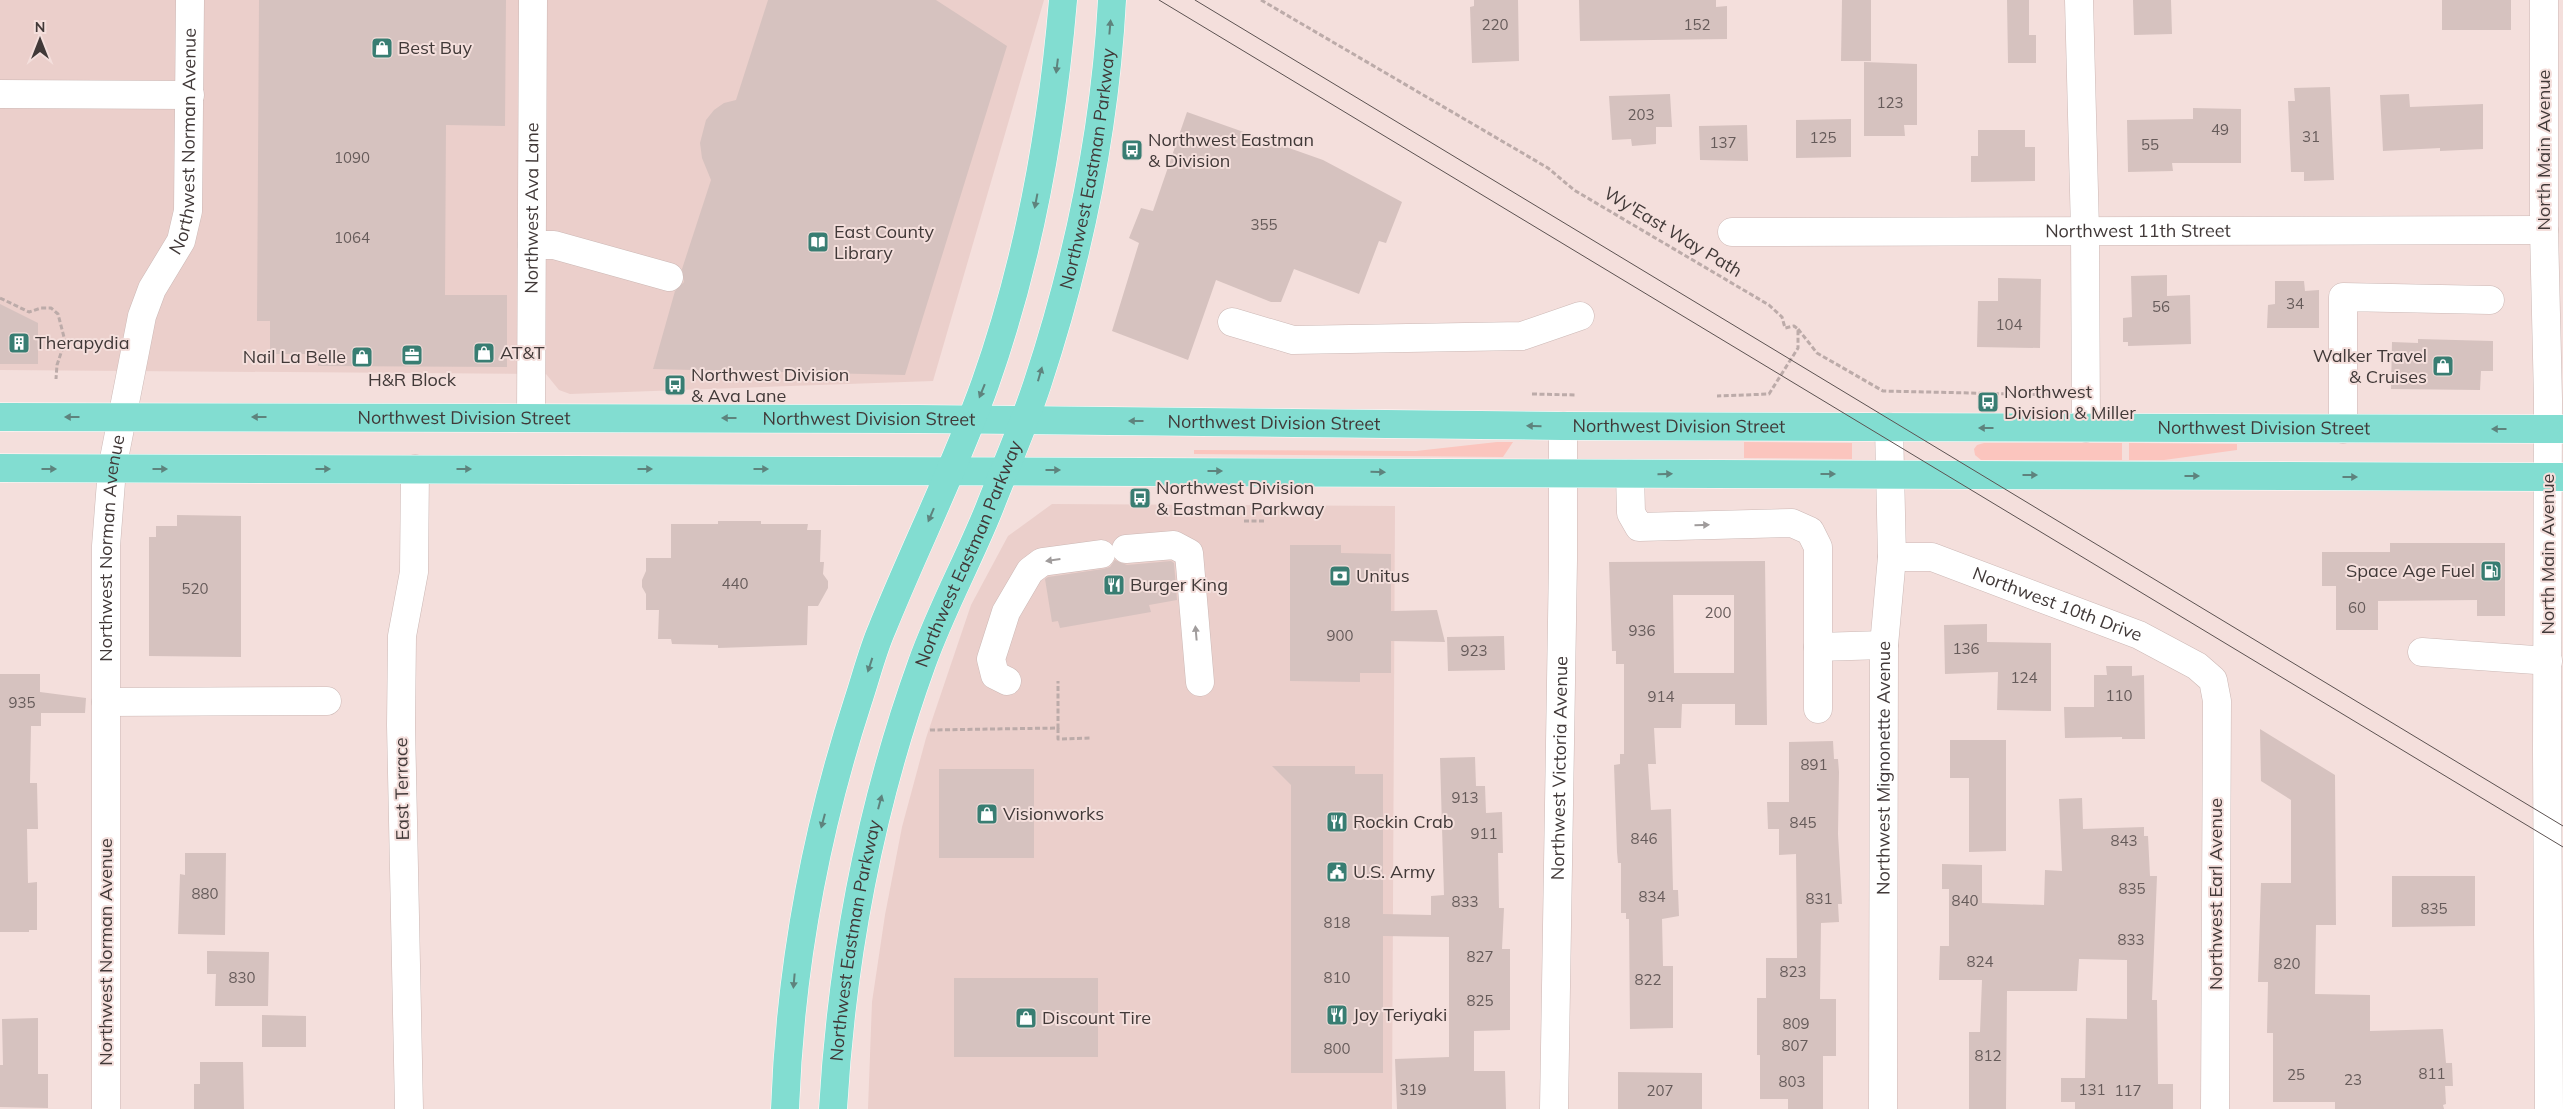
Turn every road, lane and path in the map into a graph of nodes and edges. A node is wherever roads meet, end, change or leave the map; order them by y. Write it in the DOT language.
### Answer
graph roads {
  1 [pos="190,0"];
  2 [pos="533,0"];
  3 [pos="1063,0"];
  4 [pos="1112,0"];
  5 [pos="1261,0"];
  6 [pos="2078,0"];
  7 [pos="2544,0"];
  8 [pos="0,94"];
  9 [pos="190,95"];
  10 [pos="2085,230"];
  11 [pos="2544,230"];
  12 [pos="1732,232"];
  13 [pos="532,246"];
  14 [pos="669,277"];
  15 [pos="0,298"];
  16 [pos="2490,300"];
  17 [pos="1580,316"];
  18 [pos="1232,322"];
  19 [pos="56,379"];
  20 [pos="1532,394"];
  21 [pos="1582,395"];
  22 [pos="1710,396"];
  23 [pos="0,417"];
  24 [pos="121,417"];
  25 [pos="530,417"];
  26 [pos="971,419"];
  27 [pos="1023,420"];
  28 [pos="1563,426"];
  29 [pos="1889,427"];
  30 [pos="2086,428"];
  31 [pos="2343,429"];
  32 [pos="2555,429"];
  33 [pos="0,468"];
  34 [pos="112,469"];
  35 [pos="415,469"];
  36 [pos="950,470"];
  37 [pos="1004,470"];
  38 [pos="1564,474"];
  39 [pos="1630,474"];
  40 [pos="1890,474"];
  41 [pos="2555,476"];
  42 [pos="1244,521"];
  43 [pos="1266,521"];
  44 [pos="1892,556"];
  45 [pos="2556,623"];
  46 [pos="1884,645"];
  47 [pos="1818,647"];
  48 [pos="2422,652"];
  49 [pos="2548,661"];
  50 [pos="2212,680"];
  51 [pos="1008,681"];
  52 [pos="1058,681"];
  53 [pos="1200,682"];
  54 [pos="327,700"];
  55 [pos="106,702"];
  56 [pos="1818,709"];
  57 [pos="1058,728"];
  58 [pos="900,730"];
  59 [pos="1090,738"];
  60 [pos="2555,774"];
  61 [pos="106,1109"];
  62 [pos="409,1109"];
  63 [pos="786,1109"];
  64 [pos="833,1109"];
  65 [pos="1554,1109"];
  66 [pos="1883,1109"];
  67 [pos="2215,1109"];
  68 [pos="2549,1109"];
  1 -- 9 [label="street, Northwest Norman Avenue"];
  2 -- 13 [label="street, Northwest Ava Lane"];
  3 -- 26 [label="main road, one-way"];
  27 -- 4 [label="main road, Northwest Eastman Parkway, one-way"];
  5 -- 22 [label="path, Wy'East Way Path"];
  6 -- 10 [label="street"];
  7 -- 11 [label="street, North Main Avenue"];
  8 -- 9 [label="street"];
  9 -- 24 [label="street, Northwest Norman Avenue"];
  10 -- 11 [label="street, Northwest 11th Street"];
  10 -- 12 [label="street, Northwest 11th Street"];
  10 -- 30 [label="street"];
  11 -- 32 [label="street, North Main Avenue"];
  13 -- 14 [label="street"];
  13 -- 25 [label="street, Northwest Ava Lane"];
  15 -- 19 [label="path"];
  16 -- 31 [label="street"];
  17 -- 18 [label="street"];
  20 -- 21 [label="path"];
  24 -- 23 [label="main road, Northwest Division Street, one-way"];
  25 -- 24 [label="main road, Northwest Division Street, one-way"];
  24 -- 34 [label="street, Northwest Norman Avenue"];
  26 -- 25 [label="main road, Northwest Division Street, one-way"];
  26 -- 27 [label="main road, Northwest Division Street"];
  26 -- 36 [label="main road"];
  28 -- 27 [label="main road, Northwest Division Street, one-way"];
  27 -- 37 [label="main road, Northwest Eastman Parkway"];
  28 -- 29 [label="main road, Northwest Division Street"];
  28 -- 38 [label="street, Northwest Victoria Avenue"];
  30 -- 29 [label="main road, Northwest Division Street, one-way"];
  29 -- 40 [label="street, Northwest Mignonette Avenue"];
  30 -- 31 [label="main road, Northwest Division Street"];
  32 -- 31 [label="main road, Northwest Division Street, one-way"];
  32 -- 41 [label="street, North Main Avenue"];
  33 -- 34 [label="main road, one-way"];
  34 -- 35 [label="main road, one-way"];
  34 -- 55 [label="street, Northwest Norman Avenue"];
  35 -- 36 [label="main road, one-way"];
  35 -- 62 [label="street, East Terrace"];
  36 -- 37 [label="main road"];
  36 -- 63 [label="main road, one-way"];
  37 -- 38 [label="main road, one-way"];
  37 -- 58 [label="main road, Northwest Eastman Parkway"];
  38 -- 39 [label="main road"];
  38 -- 65 [label="street, Northwest Victoria Avenue"];
  39 -- 40 [label="main road, one-way"];
  39 -- 47 [label="street, one-way"];
  40 -- 41 [label="main road, one-way"];
  40 -- 44 [label="street, Northwest Mignonette Avenue"];
  41 -- 45 [label="street, North Main Avenue"];
  42 -- 43 [label="path"];
  44 -- 46 [label="street, Northwest Mignonette Avenue"];
  44 -- 50 [label="street, Northwest 10th Drive"];
  45 -- 49 [label="street, North Main Avenue"];
  46 -- 47 [label="street"];
  46 -- 66 [label="street, Northwest Mignonette Avenue"];
  47 -- 56 [label="street"];
  48 -- 49 [label="street"];
  49 -- 60 [label="street, North Main Avenue"];
  50 -- 67 [label="street, Northwest Earl Avenue"];
  53 -- 51 [label="street, one-way"];
  52 -- 57 [label="path"];
  54 -- 55 [label="street"];
  55 -- 61 [label="street, Northwest Norman Avenue"];
  57 -- 58 [label="path"];
  57 -- 59 [label="path"];
  64 -- 58 [label="main road, Northwest Eastman Parkway, one-way"];
  60 -- 68 [label="street, North Main Avenue"];
}
